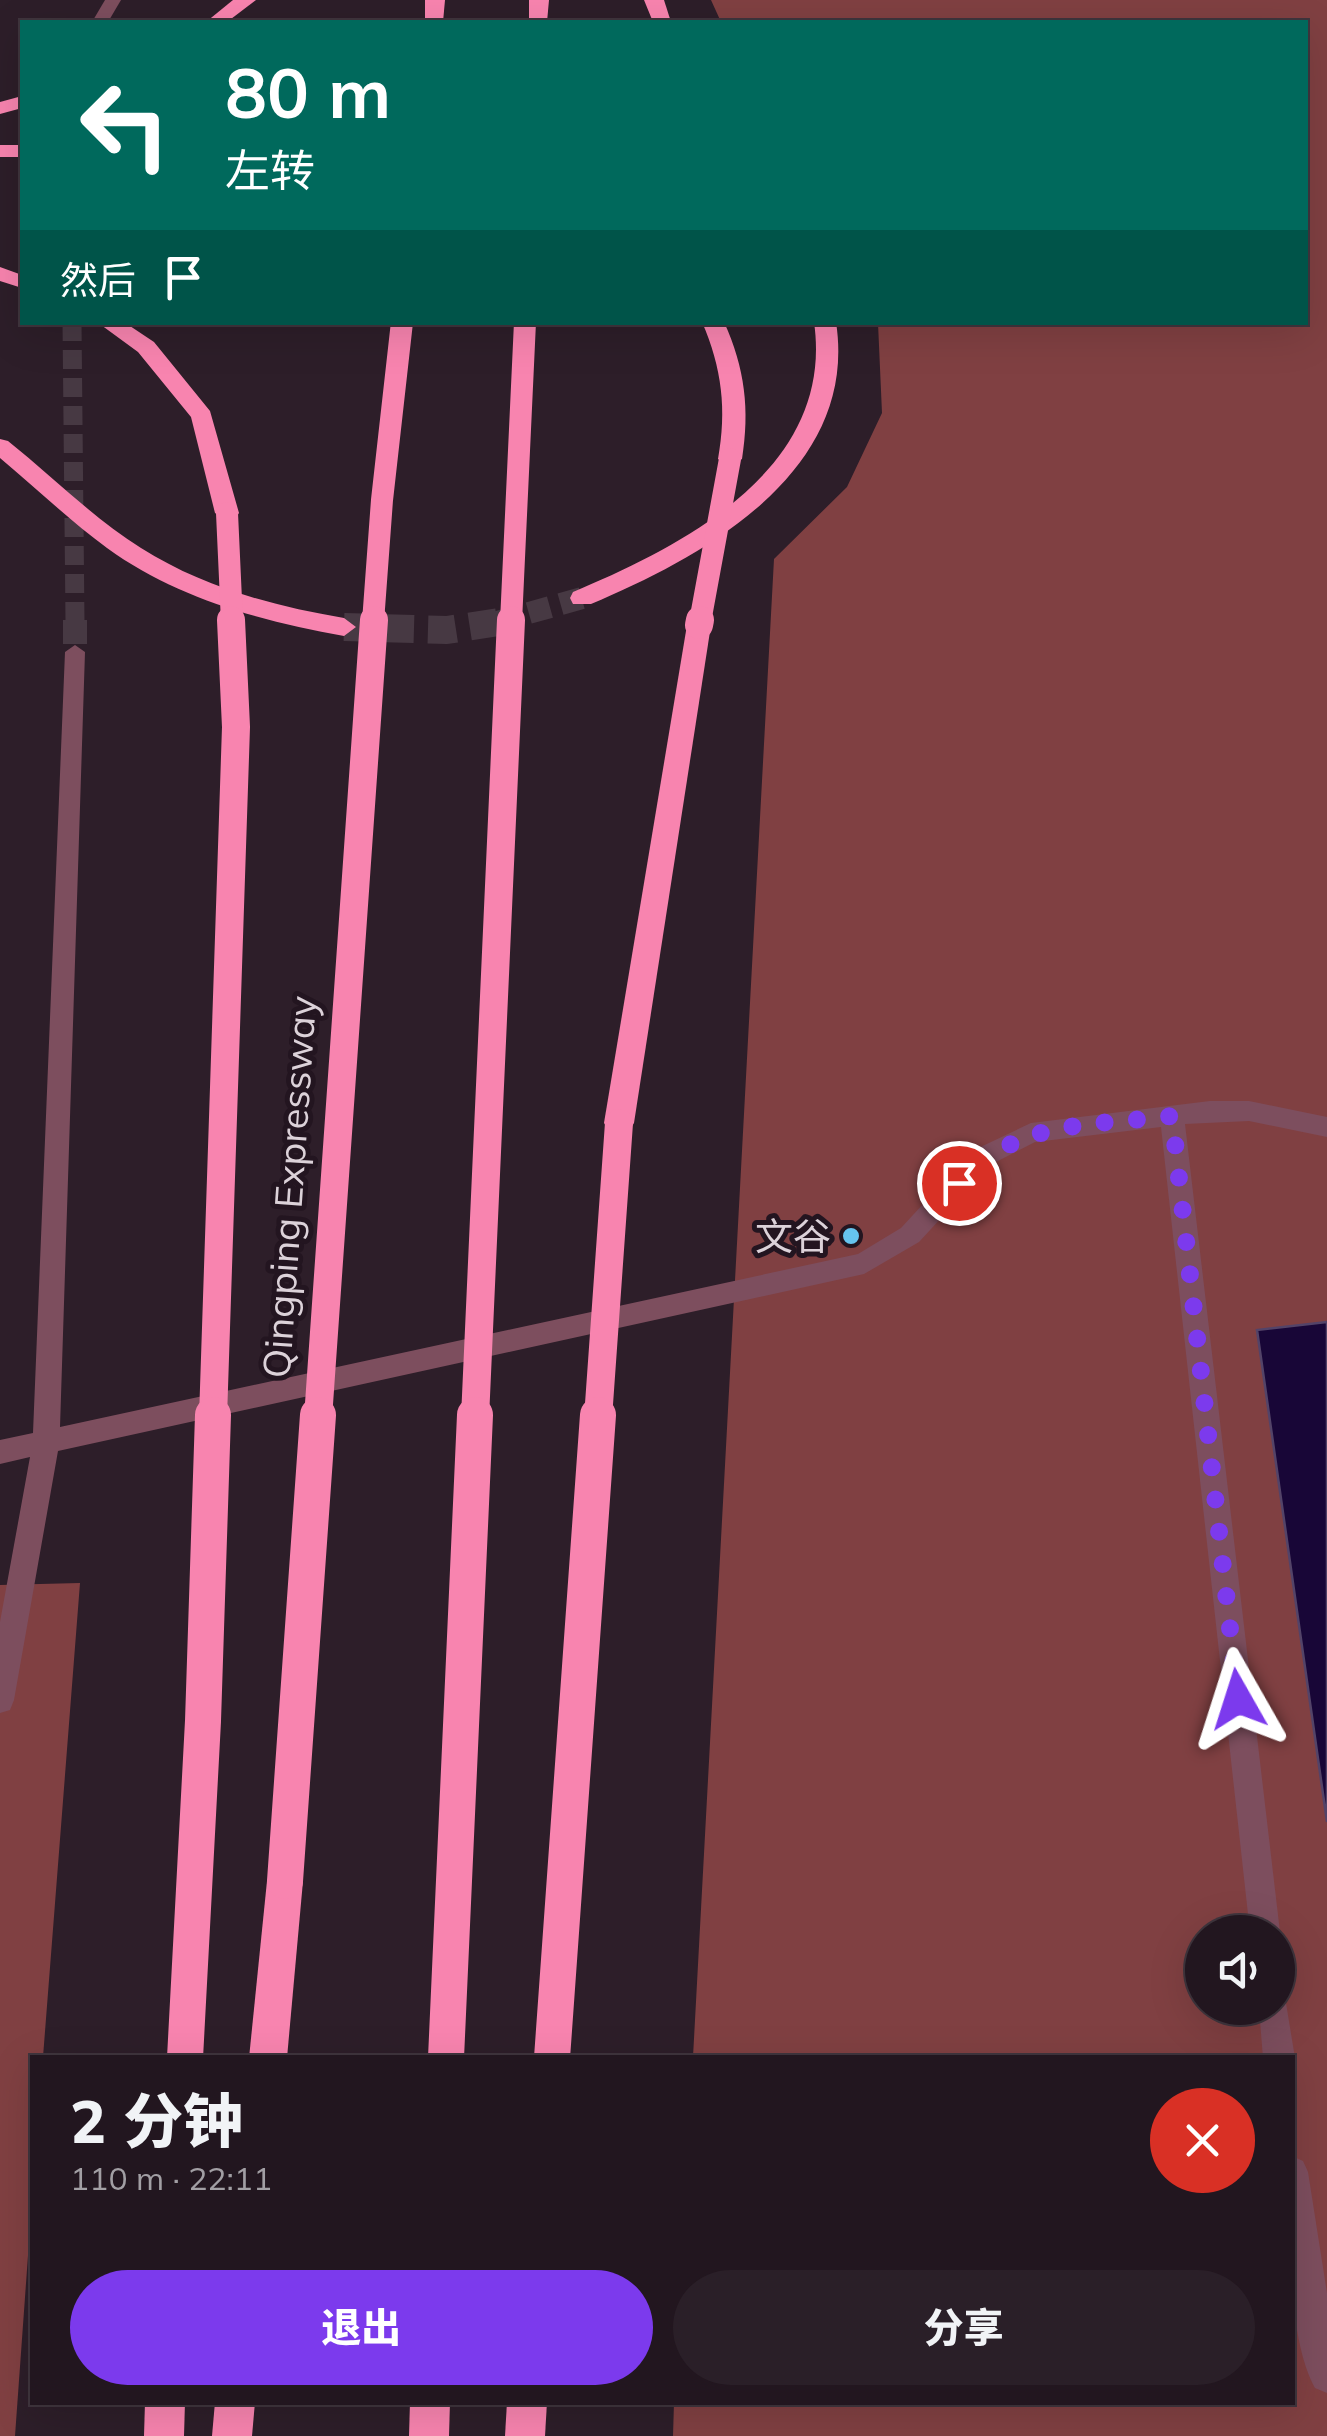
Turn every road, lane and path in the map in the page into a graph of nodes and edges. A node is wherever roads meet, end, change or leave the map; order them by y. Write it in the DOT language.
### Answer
graph roads {
  1 [pos="246,0"];
  2 [pos="219,20"];
  3 [pos="112,325"];
  4 [pos="402,325"];
  5 [pos="524,325"];
  6 [pos="714,325"];
  7 [pos="825,325"];
  8 [pos="0,446"];
  9 [pos="582,598"];
  10 [pos="344,628"];
  11 [pos="75,652"];
  12 [pos="1172,1116"];
  13 [pos="1327,1127"];
  14 [pos="46,1442"];
  15 [pos="0,1452"];
  16 [pos="0,1700"];
  17 [pos="1263,1915"];
  18 [pos="1276,2025"];
  19 [pos="184,2055"];
  20 [pos="268,2055"];
  21 [pos="446,2055"];
  22 [pos="552,2055"];
  23 [pos="1280,2055"];
  24 [pos="1295,2192"];
  25 [pos="1327,2376"];
  26 [pos="166,2405"];
  27 [pos="235,2405"];
  28 [pos="430,2405"];
  29 [pos="528,2405"];
  30 [pos="164,2436"];
  31 [pos="232,2436"];
  32 [pos="429,2436"];
  33 [pos="525,2436"];
  1 -- 2 [label="highway"];
  3 -- 19 [label="highway, bridge"];
  4 -- 20 [label="highway, Qingping Expressway, bridge"];
  5 -- 21 [label="highway, bridge"];
  6 -- 22 [label="highway, bridge"];
  7 -- 9 [label="highway"];
  8 -- 10 [label="highway"];
  11 -- 14 [label="street"];
  12 -- 13 [label="street"];
  12 -- 14 [label="street"];
  12 -- 17 [label="street"];
  14 -- 15 [label="street"];
  14 -- 16 [label="street"];
  18 -- 23 [label="street"];
  24 -- 25 [label="street"];
  26 -- 30 [label="highway"];
  27 -- 31 [label="highway"];
  28 -- 32 [label="highway"];
  29 -- 33 [label="highway"];
}
